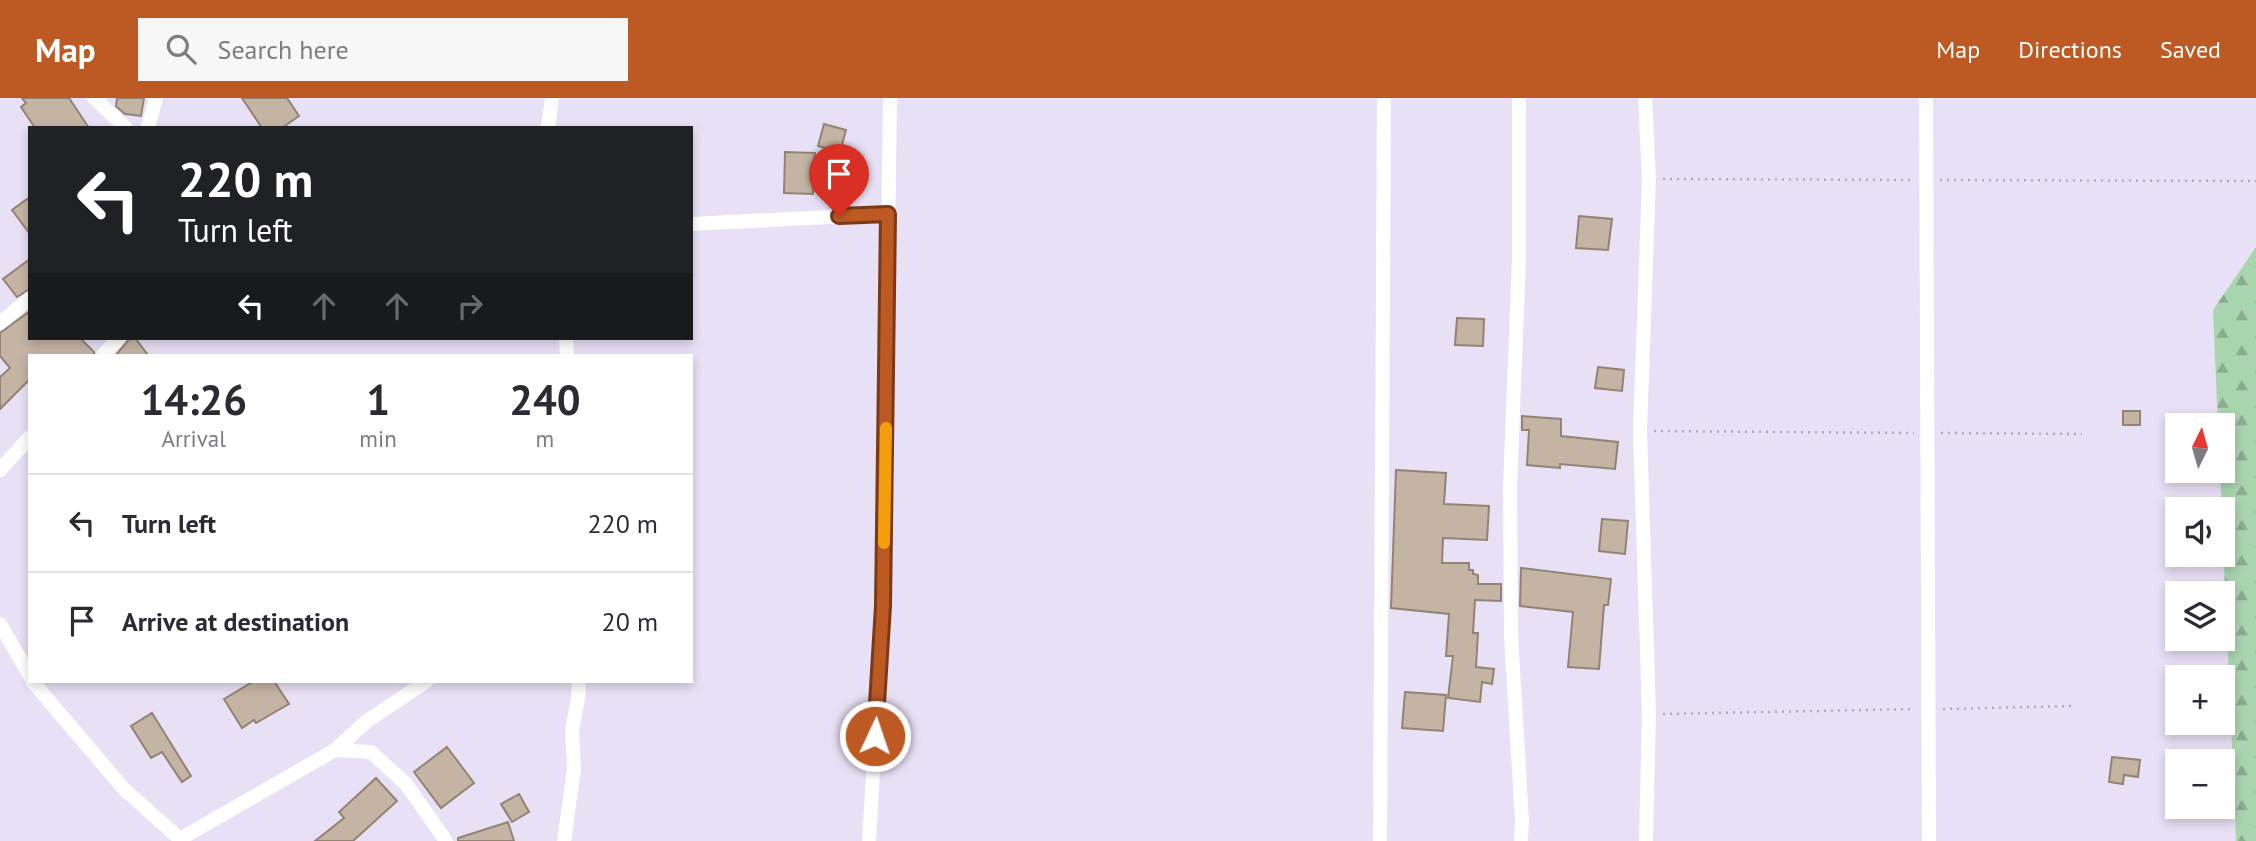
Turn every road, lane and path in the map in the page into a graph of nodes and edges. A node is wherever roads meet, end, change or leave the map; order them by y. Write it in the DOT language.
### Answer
graph roads {
  1 [pos="94,98"];
  2 [pos="156,98"];
  3 [pos="552,98"];
  4 [pos="890,98"];
  5 [pos="1384,98"];
  6 [pos="1519,98"];
  7 [pos="1645,98"];
  8 [pos="1926,98"];
  9 [pos="124,126"];
  10 [pos="149,126"];
  11 [pos="548,126"];
  12 [pos="1650,179"];
  13 [pos="1927,180"];
  14 [pos="2256,181"];
  15 [pos="888,214"];
  16 [pos="693,224"];
  17 [pos="28,300"];
  18 [pos="0,323"];
  19 [pos="117,340"];
  20 [pos="104,354"];
  21 [pos="1640,431"];
  22 [pos="1929,433"];
  23 [pos="2082,434"];
  24 [pos="28,439"];
  25 [pos="0,470"];
  26 [pos="0,624"];
  27 [pos="28,674"];
  28 [pos="34,683"];
  29 [pos="424,683"];
  30 [pos="579,683"];
  31 [pos="2074,706"];
  32 [pos="1930,709"];
  33 [pos="1649,714"];
  34 [pos="335,750"];
  35 [pos="446,841"];
  36 [pos="564,841"];
  37 [pos="869,841"];
  38 [pos="1380,841"];
  39 [pos="1521,841"];
  40 [pos="1646,841"];
  41 [pos="1929,841"];
  1 -- 9 [label="street"];
  2 -- 10 [label="street"];
  3 -- 11 [label="street"];
  4 -- 15 [label="street"];
  5 -- 38 [label="street"];
  6 -- 39 [label="street"];
  7 -- 12 [label="street"];
  8 -- 13 [label="street"];
  12 -- 13 [label="path"];
  12 -- 21 [label="street"];
  13 -- 14 [label="path"];
  13 -- 22 [label="street"];
  15 -- 16 [label="street"];
  15 -- 37 [label="street"];
  17 -- 18 [label="street"];
  19 -- 20 [label="street"];
  21 -- 22 [label="path"];
  21 -- 33 [label="street"];
  22 -- 23 [label="path"];
  22 -- 32 [label="street"];
  24 -- 25 [label="street"];
  26 -- 27 [label="street"];
  28 -- 34 [label="street"];
  29 -- 34 [label="street"];
  30 -- 36 [label="street"];
  31 -- 32 [label="path"];
  32 -- 33 [label="path"];
  32 -- 41 [label="street"];
  33 -- 40 [label="street"];
  34 -- 35 [label="street"];
}
